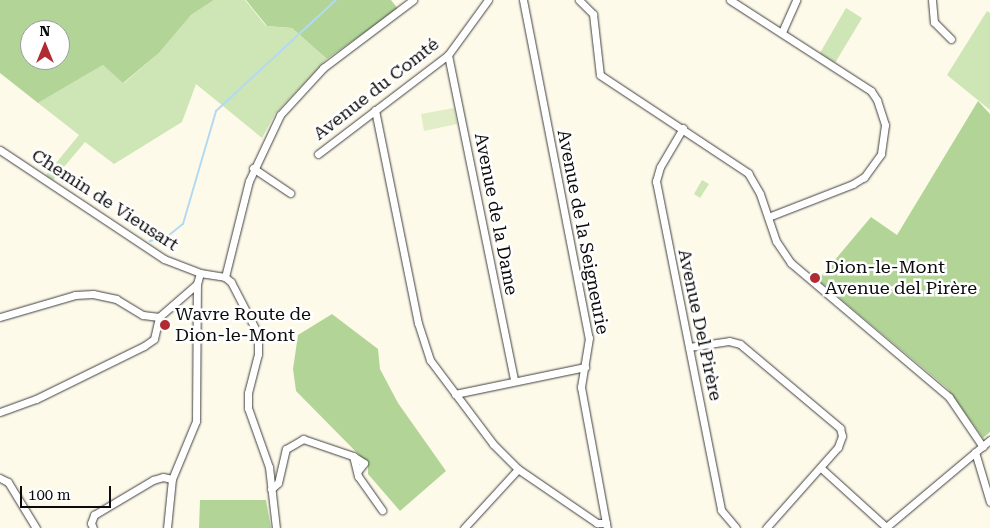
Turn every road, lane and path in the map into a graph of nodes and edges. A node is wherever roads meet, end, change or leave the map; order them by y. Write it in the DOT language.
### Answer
graph roads {
  1 [pos="413,0"];
  2 [pos="488,0"];
  3 [pos="523,0"];
  4 [pos="579,0"];
  5 [pos="730,0"];
  6 [pos="796,0"];
  7 [pos="932,0"];
  8 [pos="782,32"];
  9 [pos="951,39"];
  10 [pos="448,55"];
  11 [pos="376,110"];
  12 [pos="683,128"];
  13 [pos="0,150"];
  14 [pos="318,154"];
  15 [pos="253,168"];
  16 [pos="290,193"];
  17 [pos="768,217"];
  18 [pos="200,272"];
  19 [pos="225,277"];
  20 [pos="197,284"];
  21 [pos="0,317"];
  22 [pos="159,318"];
  23 [pos="689,347"];
  24 [pos="584,367"];
  25 [pos="514,380"];
  26 [pos="455,394"];
  27 [pos="0,412"];
  28 [pos="990,440"];
  29 [pos="983,447"];
  30 [pos="976,452"];
  31 [pos="821,468"];
  32 [pos="518,469"];
  33 [pos="0,478"];
  34 [pos="172,479"];
  35 [pos="271,489"];
  36 [pos="990,502"];
  37 [pos="382,510"];
  38 [pos="607,526"];
  39 [pos="36,528"];
  40 [pos="93,528"];
  41 [pos="167,528"];
  42 [pos="276,528"];
  43 [pos="464,528"];
  44 [pos="736,528"];
  45 [pos="766,528"];
  46 [pos="885,528"];
  1 -- 15 [label="street"];
  2 -- 10 [label="street, Avenue du Comté"];
  3 -- 24 [label="street, Avenue de la Seigneurie"];
  4 -- 12 [label="street"];
  5 -- 8 [label="street"];
  6 -- 8 [label="street"];
  7 -- 9 [label="street"];
  8 -- 17 [label="street"];
  10 -- 11 [label="street, Avenue du Comté"];
  10 -- 25 [label="street, Avenue de la Dame"];
  11 -- 14 [label="street, Avenue du Comté"];
  11 -- 26 [label="street"];
  12 -- 17 [label="street"];
  12 -- 23 [label="street, Avenue Del Pirère"];
  13 -- 18 [label="street, Chemin de Vieusart"];
  15 -- 16 [label="street"];
  15 -- 19 [label="street"];
  17 -- 29 [label="street"];
  18 -- 19 [label="street, Chemin de Vieusart"];
  18 -- 20 [label="street"];
  19 -- 35 [label="street"];
  20 -- 22 [label="street"];
  20 -- 34 [label="street"];
  21 -- 22 [label="street"];
  22 -- 27 [label="street"];
  23 -- 31 [label="street"];
  23 -- 44 [label="street, Avenue Del Pirère"];
  24 -- 25 [label="street"];
  24 -- 38 [label="street, Avenue de la Seigneurie"];
  25 -- 26 [label="street"];
  26 -- 32 [label="street"];
  28 -- 29 [label="street"];
  29 -- 30 [label="street"];
  30 -- 36 [label="street"];
  30 -- 46 [label="street"];
  31 -- 45 [label="street"];
  31 -- 46 [label="street"];
  32 -- 38 [label="street"];
  32 -- 43 [label="street"];
  33 -- 39 [label="street"];
  34 -- 40 [label="street"];
  34 -- 41 [label="street"];
  35 -- 37 [label="street"];
  35 -- 42 [label="street"];
}
